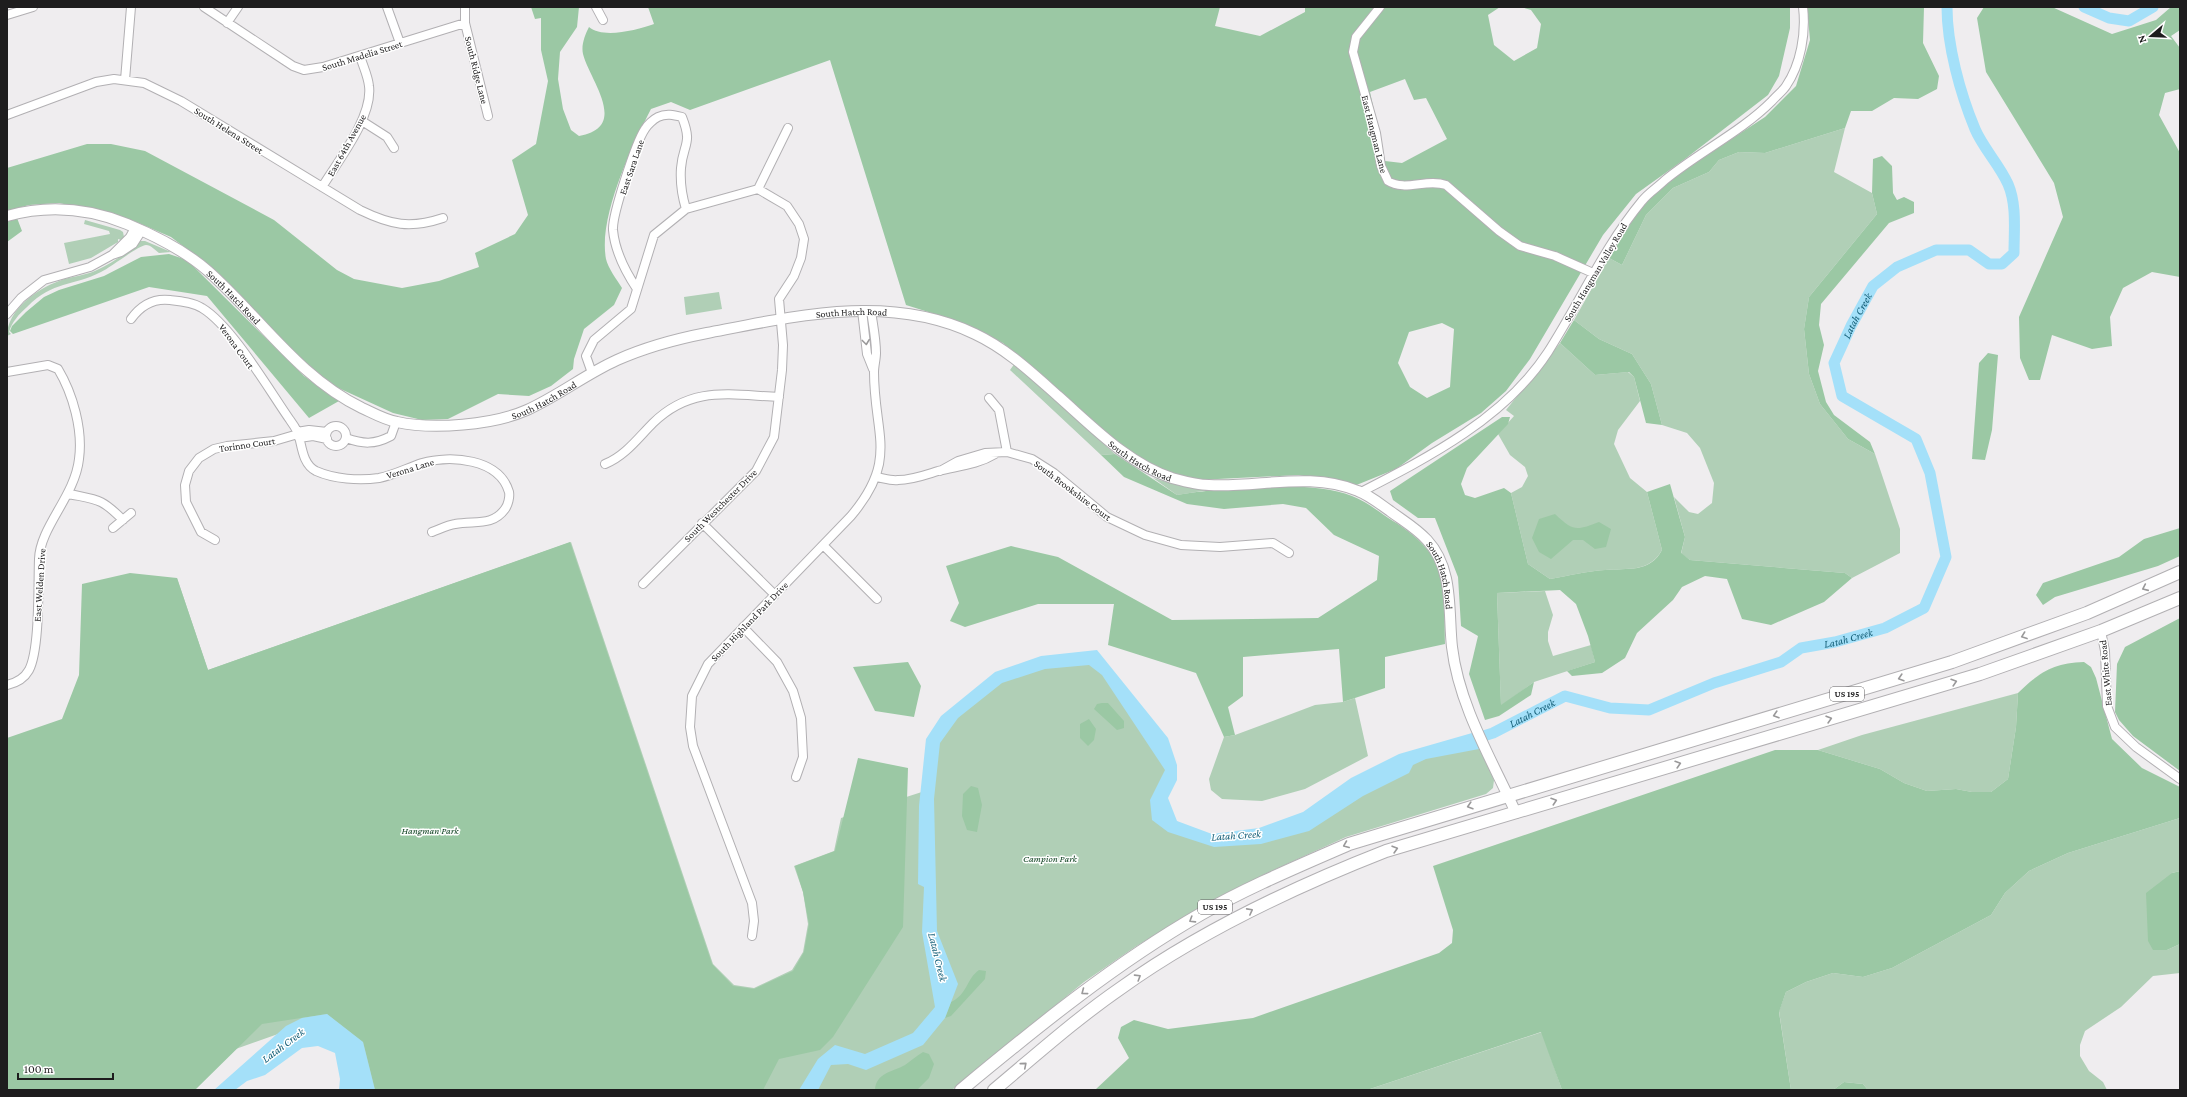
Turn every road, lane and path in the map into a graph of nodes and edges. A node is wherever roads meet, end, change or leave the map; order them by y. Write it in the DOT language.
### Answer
graph roads {
  1 [pos="33,7"];
  2 [pos="131,7"];
  3 [pos="204,7"];
  4 [pos="238,7"];
  5 [pos="387,7"];
  6 [pos="465,7"];
  7 [pos="596,7"];
  8 [pos="1380,7"];
  9 [pos="1803,7"];
  10 [pos="7,15"];
  11 [pos="603,20"];
  12 [pos="228,23"];
  13 [pos="465,23"];
  14 [pos="400,43"];
  15 [pos="360,56"];
  16 [pos="125,80"];
  17 [pos="7,115"];
  18 [pos="488,116"];
  19 [pos="362,121"];
  20 [pos="788,128"];
  21 [pos="394,148"];
  22 [pos="322,187"];
  23 [pos="758,189"];
  24 [pos="686,209"];
  25 [pos="7,216"];
  26 [pos="443,218"];
  27 [pos="138,229"];
  28 [pos="1593,273"];
  29 [pos="637,289"];
  30 [pos="867,310"];
  31 [pos="7,314"];
  32 [pos="132,318"];
  33 [pos="781,319"];
  34 [pos="7,372"];
  35 [pos="592,373"];
  36 [pos="779,397"];
  37 [pos="989,398"];
  38 [pos="396,422"];
  39 [pos="298,435"];
  40 [pos="327,435"];
  41 [pos="346,438"];
  42 [pos="1007,452"];
  43 [pos="605,464"];
  44 [pos="876,477"];
  45 [pos="1361,492"];
  46 [pos="69,494"];
  47 [pos="131,513"];
  48 [pos="123,520"];
  49 [pos="702,523"];
  50 [pos="114,528"];
  51 [pos="432,532"];
  52 [pos="215,540"];
  53 [pos="823,545"];
  54 [pos="1289,552"];
  55 [pos="2180,572"];
  56 [pos="643,584"];
  57 [pos="774,594"];
  58 [pos="877,598"];
  59 [pos="2180,598"];
  60 [pos="743,627"];
  61 [pos="2101,631"];
  62 [pos="7,685"];
  63 [pos="796,777"];
  64 [pos="2180,779"];
  65 [pos="1508,794"];
  66 [pos="1516,813"];
  67 [pos="752,936"];
  68 [pos="961,1090"];
  69 [pos="994,1090"];
  1 -- 10 [label="street"];
  2 -- 16 [label="street"];
  3 -- 12 [label="street, South Madelia Street"];
  4 -- 12 [label="street"];
  5 -- 14 [label="street"];
  6 -- 13 [label="street, South Ridge Lane"];
  7 -- 11 [label="street"];
  8 -- 28 [label="street, East Hangman Lane"];
  9 -- 28 [label="street, South Hangman Valley Road"];
  12 -- 15 [label="street, South Madelia Street"];
  13 -- 14 [label="street, South Madelia Street"];
  13 -- 18 [label="street, South Ridge Lane"];
  14 -- 15 [label="street, South Madelia Street"];
  15 -- 19 [label="street, East 64th Avenue"];
  16 -- 17 [label="street, South Helena Street"];
  16 -- 22 [label="street, South Helena Street"];
  19 -- 21 [label="street"];
  19 -- 22 [label="street, East 64th Avenue"];
  20 -- 23 [label="street"];
  22 -- 26 [label="street, South Helena Street"];
  23 -- 24 [label="street"];
  23 -- 33 [label="street, South Westchester Drive"];
  24 -- 29 [label="street"];
  24 -- 29 [label="street, East Sara Lane"];
  25 -- 27 [label="main road, South Hatch Road"];
  27 -- 31 [label="street"];
  27 -- 38 [label="main road, South Hatch Road"];
  28 -- 45 [label="street, South Hangman Valley Road"];
  29 -- 35 [label="street"];
  30 -- 33 [label="main road, South Hatch Road"];
  30 -- 44 [label="street, South Highland Park Drive"];
  30 -- 45 [label="main road, South Hatch Road"];
  32 -- 39 [label="street, Verona Court"];
  33 -- 35 [label="main road, South Hatch Road"];
  33 -- 36 [label="street, South Westchester Drive"];
  34 -- 46 [label="street, East Welden Drive"];
  35 -- 38 [label="main road, South Hatch Road"];
  36 -- 43 [label="street"];
  36 -- 49 [label="street, South Westchester Drive"];
  37 -- 42 [label="street"];
  38 -- 41 [label="street"];
  39 -- 40 [label="street, Torinno Court"];
  39 -- 51 [label="street, Verona Lane"];
  39 -- 52 [label="street, Torinno Court"];
  40 -- 41 [label="street"];
  40 -- 41 [label="street"];
  42 -- 44 [label="street, South Brookshire Court"];
  42 -- 54 [label="street, South Brookshire Court"];
  44 -- 53 [label="street, South Highland Park Drive"];
  45 -- 65 [label="main road, South Hatch Road"];
  46 -- 48 [label="street"];
  46 -- 62 [label="street, East Welden Drive"];
  47 -- 48 [label="street"];
  48 -- 50 [label="street"];
  49 -- 56 [label="street, South Westchester Drive"];
  49 -- 57 [label="street"];
  53 -- 57 [label="street, South Highland Park Drive"];
  53 -- 58 [label="street"];
  55 -- 65 [label="highway, US 195, one-way"];
  57 -- 60 [label="street, South Highland Park Drive"];
  59 -- 61 [label="highway, US 195"];
  60 -- 63 [label="street"];
  60 -- 67 [label="street, South Highland Park Drive"];
  61 -- 64 [label="street, East White Road"];
  66 -- 61 [label="highway, US 195, one-way"];
  65 -- 66 [label="main road, South Hatch Road"];
  65 -- 68 [label="highway, US 195, one-way"];
  69 -- 66 [label="highway, US 195, one-way"];
}
